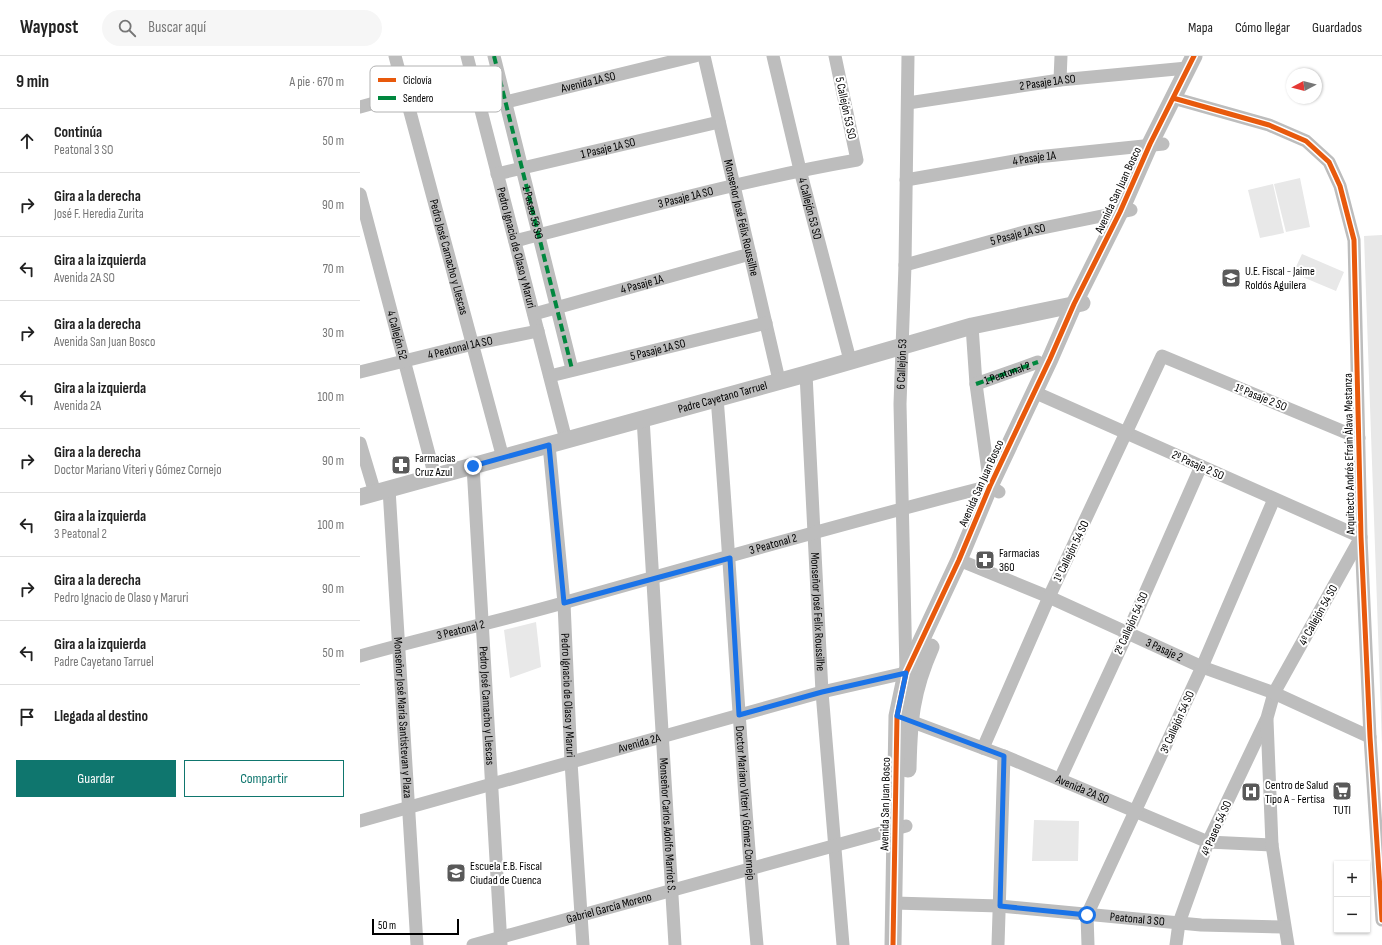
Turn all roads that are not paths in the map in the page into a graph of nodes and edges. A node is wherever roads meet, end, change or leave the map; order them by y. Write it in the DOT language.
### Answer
graph roads {
  1 [pos="395,56"];
  2 [pos="467,56"];
  3 [pos="494,56"];
  4 [pos="695,56"];
  5 [pos="704,56"];
  6 [pos="773,56"];
  7 [pos="835,56"];
  8 [pos="908,56"];
  9 [pos="1062,56"];
  10 [pos="1204,56"];
  11 [pos="1191,62"];
  12 [pos="398,66"];
  13 [pos="470,66"];
  14 [pos="497,66"];
  15 [pos="1060,80"];
  16 [pos="502,87"];
  17 [pos="1179,99"];
  18 [pos="506,102"];
  19 [pos="502,103"];
  20 [pos="908,103"];
  21 [pos="370,104"];
  22 [pos="360,107"];
  23 [pos="411,112"];
  24 [pos="482,112"];
  25 [pos="719,122"];
  26 [pos="1157,144"];
  27 [pos="857,160"];
  28 [pos="522,169"];
  29 [pos="800,170"];
  30 [pos="498,174"];
  31 [pos="906,180"];
  32 [pos="734,185"];
  33 [pos="360,194"];
  34 [pos="1126,211"];
  35 [pos="538,235"];
  36 [pos="515,241"];
  37 [pos="750,254"];
  38 [pos="905,265"];
  39 [pos="1080,303"];
  40 [pos="556,308"];
  41 [pos="534,314"];
  42 [pos="766,323"];
  43 [pos="972,326"];
  44 [pos="538,331"];
  45 [pos="473,344"];
  46 [pos="901,346"];
  47 [pos="1162,356"];
  48 [pos="850,360"];
  49 [pos="404,361"];
  50 [pos="1038,362"];
  51 [pos="572,369"];
  52 [pos="360,372"];
  53 [pos="806,374"];
  54 [pos="550,376"];
  55 [pos="780,380"];
  56 [pos="976,384"];
  57 [pos="1038,394"];
  58 [pos="718,398"];
  59 [pos="643,418"];
  60 [pos="1127,434"];
  61 [pos="1359,438"];
  62 [pos="566,440"];
  63 [pos="360,442"];
  64 [pos="549,445"];
  65 [pos="503,458"];
  66 [pos="473,466"];
  67 [pos="1201,466"];
  68 [pos="435,477"];
  69 [pos="995,489"];
  70 [pos="374,493"];
  71 [pos="1274,499"];
  72 [pos="902,508"];
  73 [pos="815,532"];
  74 [pos="1361,538"];
  75 [pos="730,558"];
  76 [pos="963,562"];
  77 [pos="653,577"];
  78 [pos="1049,597"];
  79 [pos="564,603"];
  80 [pos="482,625"];
  81 [pos="1128,632"];
  82 [pos="398,645"];
  83 [pos="360,656"];
  84 [pos="1202,667"];
  85 [pos="913,671"];
  86 [pos="822,692"];
  87 [pos="1274,693"];
  88 [pos="739,715"];
  89 [pos="903,718"];
  90 [pos="1267,718"];
  91 [pos="662,736"];
  92 [pos="1370,736"];
  93 [pos="983,748"];
  94 [pos="1004,756"];
  95 [pos="571,762"];
  96 [pos="1060,779"];
  97 [pos="491,784"];
  98 [pos="408,807"];
  99 [pos="1136,813"];
  100 [pos="360,820"];
  101 [pos="901,828"];
  102 [pos="1208,842"];
  103 [pos="1272,845"];
  104 [pos="834,846"];
  105 [pos="750,869"];
  106 [pos="672,892"];
  107 [pos="899,903"];
  108 [pos="1000,906"];
  109 [pos="581,915"];
  110 [pos="1087,915"];
  111 [pos="1382,920"];
  112 [pos="1179,923"];
  113 [pos="1284,927"];
  114 [pos="501,941"];
  115 [pos="417,945"];
  116 [pos="473,945"];
  117 [pos="583,945"];
  118 [pos="675,945"];
  119 [pos="757,945"];
  120 [pos="843,945"];
  121 [pos="893,945"];
  122 [pos="903,945"];
  123 [pos="998,945"];
  124 [pos="1088,945"];
  125 [pos="1176,945"];
  126 [pos="1288,945"];
  1 -- 12 [label="street, Pedro José Camacho y Llescas"];
  2 -- 13 [label="street, Pedro Ignacio de Olaso y Maruri"];
  3 -- 14 [label="street, 1 Paseo 53 SO"];
  4 -- 18 [label="street, Avenida 1A SO"];
  5 -- 25 [label="street, Monseñor José Félix Roussilhe"];
  6 -- 29 [label="street, 4 Callejón 53 SO"];
  7 -- 27 [label="street, 5 Callejón 53 SO"];
  8 -- 20 [label="street, 6 Callejón 53"];
  9 -- 15 [label="street"];
  10 -- 17 [label="street, Avenida San Juan Bosco"];
  11 -- 15 [label="street, 2 Pasaje 1A SO"];
  11 -- 17 [label="street, Avenida San Juan Bosco"];
  15 -- 20 [label="street, 2 Pasaje 1A SO"];
  16 -- 18 [label="street, 1 Paseo 53 SO"];
  17 -- 26 [label="street, Avenida San Juan Bosco"];
  17 -- 61 [label="street, Arquitecto Andrés Efraín Álava Mestanza"];
  18 -- 19 [label="street, Avenida 1A SO"];
  18 -- 28 [label="street, 1 Paseo 53 SO"];
  20 -- 31 [label="street, 6 Callejón 53"];
  21 -- 22 [label="street"];
  23 -- 45 [label="street, Pedro José Camacho y Llescas"];
  24 -- 30 [label="street, Pedro Ignacio de Olaso y Maruri"];
  25 -- 28 [label="street, 1 Pasaje 1A SO"];
  25 -- 32 [label="street, Monseñor José Félix Roussilhe"];
  26 -- 31 [label="street, 4 Pasaje 1A"];
  26 -- 34 [label="street, Avenida San Juan Bosco"];
  27 -- 29 [label="street, 3 Pasaje 1A SO"];
  28 -- 30 [label="street, 1 Pasaje 1A SO"];
  28 -- 35 [label="street, 1 Paseo 53 SO"];
  29 -- 32 [label="street, 3 Pasaje 1A SO"];
  29 -- 48 [label="street, 4 Callejón 53 SO"];
  30 -- 36 [label="street, Pedro Ignacio de Olaso y Maruri"];
  31 -- 38 [label="street, 6 Callejón 53"];
  32 -- 35 [label="street, 3 Pasaje 1A SO"];
  32 -- 37 [label="street, Monseñor José Félix Roussilhe"];
  33 -- 49 [label="street, 4 Callejón 52"];
  34 -- 38 [label="street, 5 Pasaje 1A SO"];
  34 -- 39 [label="street, Avenida San Juan Bosco"];
  35 -- 36 [label="street, 3 Pasaje 1A SO"];
  35 -- 40 [label="street, 1 Paseo 53 SO"];
  36 -- 41 [label="street, Pedro Ignacio de Olaso y Maruri"];
  37 -- 40 [label="street, 4 Pasaje 1A"];
  37 -- 42 [label="street, Monseñor José Félix Roussilhe"];
  38 -- 46 [label="street, 6 Callejón 53"];
  39 -- 43 [label="street, Padre Cayetano Tarruel"];
  39 -- 57 [label="street, Avenida San Juan Bosco"];
  40 -- 41 [label="street, 4 Pasaje 1A"];
  40 -- 51 [label="street, 1 Paseo 53 SO"];
  41 -- 44 [label="street, Pedro Ignacio de Olaso y Maruri"];
  42 -- 51 [label="street, 5 Pasaje 1A SO"];
  42 -- 55 [label="street, Monseñor José Félix Roussilhe"];
  43 -- 46 [label="street, Padre Cayetano Tarruel"];
  43 -- 56 [label="street"];
  44 -- 45 [label="street, 4 Peatonal 1A SO"];
  44 -- 54 [label="street, Pedro Ignacio de Olaso y Maruri"];
  45 -- 49 [label="street, 4 Peatonal 1A SO"];
  45 -- 65 [label="street, Pedro José Camacho y Llescas"];
  46 -- 48 [label="street, Padre Cayetano Tarruel"];
  46 -- 72 [label="street, 6 Callejón 53"];
  47 -- 60 [label="street, 1º Callejón 54 SO"];
  47 -- 61 [label="street, 1º Pasaje 2 SO"];
  48 -- 53 [label="street, Padre Cayetano Tarruel"];
  49 -- 52 [label="street, 4 Peatonal 1A SO"];
  49 -- 68 [label="street, 4 Callejón 52"];
  50 -- 56 [label="street, 1 Peatonal 2"];
  51 -- 54 [label="street, 5 Pasaje 1A SO"];
  53 -- 55 [label="street, Padre Cayetano Tarruel"];
  53 -- 73 [label="street, Monseñor José Felix Roussilhe"];
  54 -- 62 [label="street, Pedro Ignacio de Olaso y Maruri"];
  55 -- 58 [label="street, Padre Cayetano Tarruel"];
  56 -- 69 [label="street"];
  57 -- 60 [label="street, 2º Pasaje 2 SO"];
  57 -- 69 [label="street, Avenida San Juan Bosco"];
  58 -- 59 [label="street, Padre Cayetano Tarruel"];
  58 -- 75 [label="street, Doctor Mariano Viteri y Gómez Cornejo"];
  59 -- 62 [label="street, Padre Cayetano Tarruel"];
  59 -- 77 [label="street, Monseñor Carlos Adolfo Marriot S."];
  60 -- 67 [label="street, 2º Pasaje 2 SO"];
  60 -- 78 [label="street, 1º Callejón 54 SO"];
  61 -- 74 [label="street, Arquitecto Andrés Efraín Álava Mestanza"];
  62 -- 64 [label="street, Padre Cayetano Tarruel"];
  63 -- 70 [label="street, Monseñor José María Santistevan y Plaza"];
  64 -- 65 [label="street, Padre Cayetano Tarruel"];
  64 -- 79 [label="street, Pedro Ignacio de Olaso y Maruri"];
  65 -- 66 [label="street, Padre Cayetano Tarruel"];
  66 -- 68 [label="street, Padre Cayetano Tarruel"];
  66 -- 80 [label="street, Pedro José Camacho y Llescas"];
  67 -- 71 [label="street, 2º Pasaje 2 SO"];
  67 -- 81 [label="street, 2º Callejón 54 SO"];
  68 -- 70 [label="street, Padre Cayetano Tarruel"];
  69 -- 72 [label="street, 3 Peatonal 2"];
  69 -- 76 [label="street, Avenida San Juan Bosco"];
  70 -- 82 [label="street, Monseñor José María Santistevan y Plaza"];
  71 -- 74 [label="street, 2º Pasaje 2 SO"];
  71 -- 84 [label="street, 3º Callejón 54 SO"];
  72 -- 73 [label="street, 3 Peatonal 2"];
  72 -- 85 [label="street, 6 Callejón 53"];
  73 -- 75 [label="street, 3 Peatonal 2"];
  73 -- 86 [label="street, Monseñor José Felix Roussilhe"];
  74 -- 87 [label="street, 4º Callejón 54 SO"];
  74 -- 92 [label="street, Arquitecto Andrés Efraín Álava Mestanza"];
  75 -- 77 [label="street, 3 Peatonal 2"];
  75 -- 88 [label="street, Doctor Mariano Viteri y Gómez Cornejo"];
  76 -- 78 [label="street, 3 Pasaje 2"];
  76 -- 85 [label="street, Avenida San Juan Bosco"];
  77 -- 79 [label="street, 3 Peatonal 2"];
  77 -- 91 [label="street, Monseñor Carlos Adolfo Marriot S."];
  78 -- 81 [label="street, 3 Pasaje 2"];
  78 -- 93 [label="street, 1º Callejón 54 SO"];
  79 -- 80 [label="street, 3 Peatonal 2"];
  79 -- 95 [label="street, Pedro Ignacio de Olaso y Maruri"];
  80 -- 82 [label="street, 3 Peatonal 2"];
  80 -- 97 [label="street, Pedro José Camacho y Llescas"];
  81 -- 84 [label="street, 3 Pasaje 2"];
  81 -- 96 [label="street, 2º Callejón 54 SO"];
  82 -- 83 [label="street, 3 Peatonal 2"];
  82 -- 98 [label="street, Monseñor José María Santistevan y Plaza"];
  84 -- 87 [label="street, 3 Pasaje 2"];
  84 -- 99 [label="street, 3º Callejón 54 SO"];
  85 -- 86 [label="street, Avenida 2A"];
  85 -- 89 [label="street, Avenida San Juan Bosco"];
  86 -- 88 [label="street, Avenida 2A"];
  86 -- 104 [label="street, Monseñor José Felix Roussilhe"];
  87 -- 90 [label="street, 4º Paseo 54 SO"];
  87 -- 92 [label="street, 3 Pasaje 2"];
  88 -- 91 [label="street, Avenida 2A"];
  88 -- 105 [label="street, Doctor Mariano Viteri y Gómez Cornejo"];
  89 -- 93 [label="street, Avenida 2A SO"];
  89 -- 101 [label="street, Avenida San Juan Bosco"];
  90 -- 102 [label="street, 4º Paseo 54 SO"];
  90 -- 103 [label="street"];
  91 -- 95 [label="street, Avenida 2A"];
  91 -- 106 [label="street, Monseñor Carlos Adolfo Marriot S."];
  92 -- 111 [label="street, Arquitecto Andrés Efraín Álava Mestanza"];
  93 -- 94 [label="street, Avenida 2A SO"];
  94 -- 96 [label="street, Avenida 2A SO"];
  94 -- 108 [label="street"];
  95 -- 97 [label="street, Avenida 2A"];
  95 -- 109 [label="street, Pedro Ignacio de Olaso y Maruri"];
  96 -- 99 [label="street, Avenida 2A SO"];
  97 -- 98 [label="street, Avenida 2A"];
  97 -- 114 [label="street, Pedro José Camacho y Llescas"];
  98 -- 100 [label="street, Avenida 2A"];
  98 -- 115 [label="street, Monseñor José María Santistevan y Plaza"];
  99 -- 102 [label="street, Avenida 2A SO"];
  99 -- 110 [label="street, 3º Callejón 54 SO"];
  101 -- 104 [label="street, Gabriel García Moreno"];
  101 -- 107 [label="street, Avenida San Juan Bosco"];
  102 -- 103 [label="street, Avenida 2A SO"];
  102 -- 112 [label="street, 4º Paseo 54 SO"];
  103 -- 113 [label="street"];
  104 -- 105 [label="street, Gabriel García Moreno"];
  104 -- 120 [label="street, Monseñor José Felix Roussilhe"];
  105 -- 106 [label="street, Gabriel García Moreno"];
  105 -- 119 [label="street, Doctor Mariano Viteri y Gómez Cornejo"];
  106 -- 109 [label="street, Gabriel García Moreno"];
  106 -- 118 [label="street, Monseñor Carlos Adolfo Marriot S."];
  107 -- 108 [label="street, Peatonal 3 SO"];
  107 -- 121 [label="street, Avenida San Juan Bosco"];
  107 -- 122 [label="street, Avenida San Juan Bosco"];
  108 -- 110 [label="street, Peatonal 3 SO"];
  108 -- 123 [label="street"];
  109 -- 114 [label="street, Gabriel García Moreno"];
  109 -- 117 [label="street, Pedro Ignacio de Olaso y Maruri"];
  110 -- 112 [label="street, Peatonal 3 SO"];
  110 -- 124 [label="street, 3º Callejón 54 SO"];
  112 -- 113 [label="street, Peatonal 3 SO"];
  112 -- 125 [label="street, 4º Paseo 54 SO"];
  113 -- 126 [label="street"];
  114 -- 116 [label="street, Gabriel García Moreno"];
}
